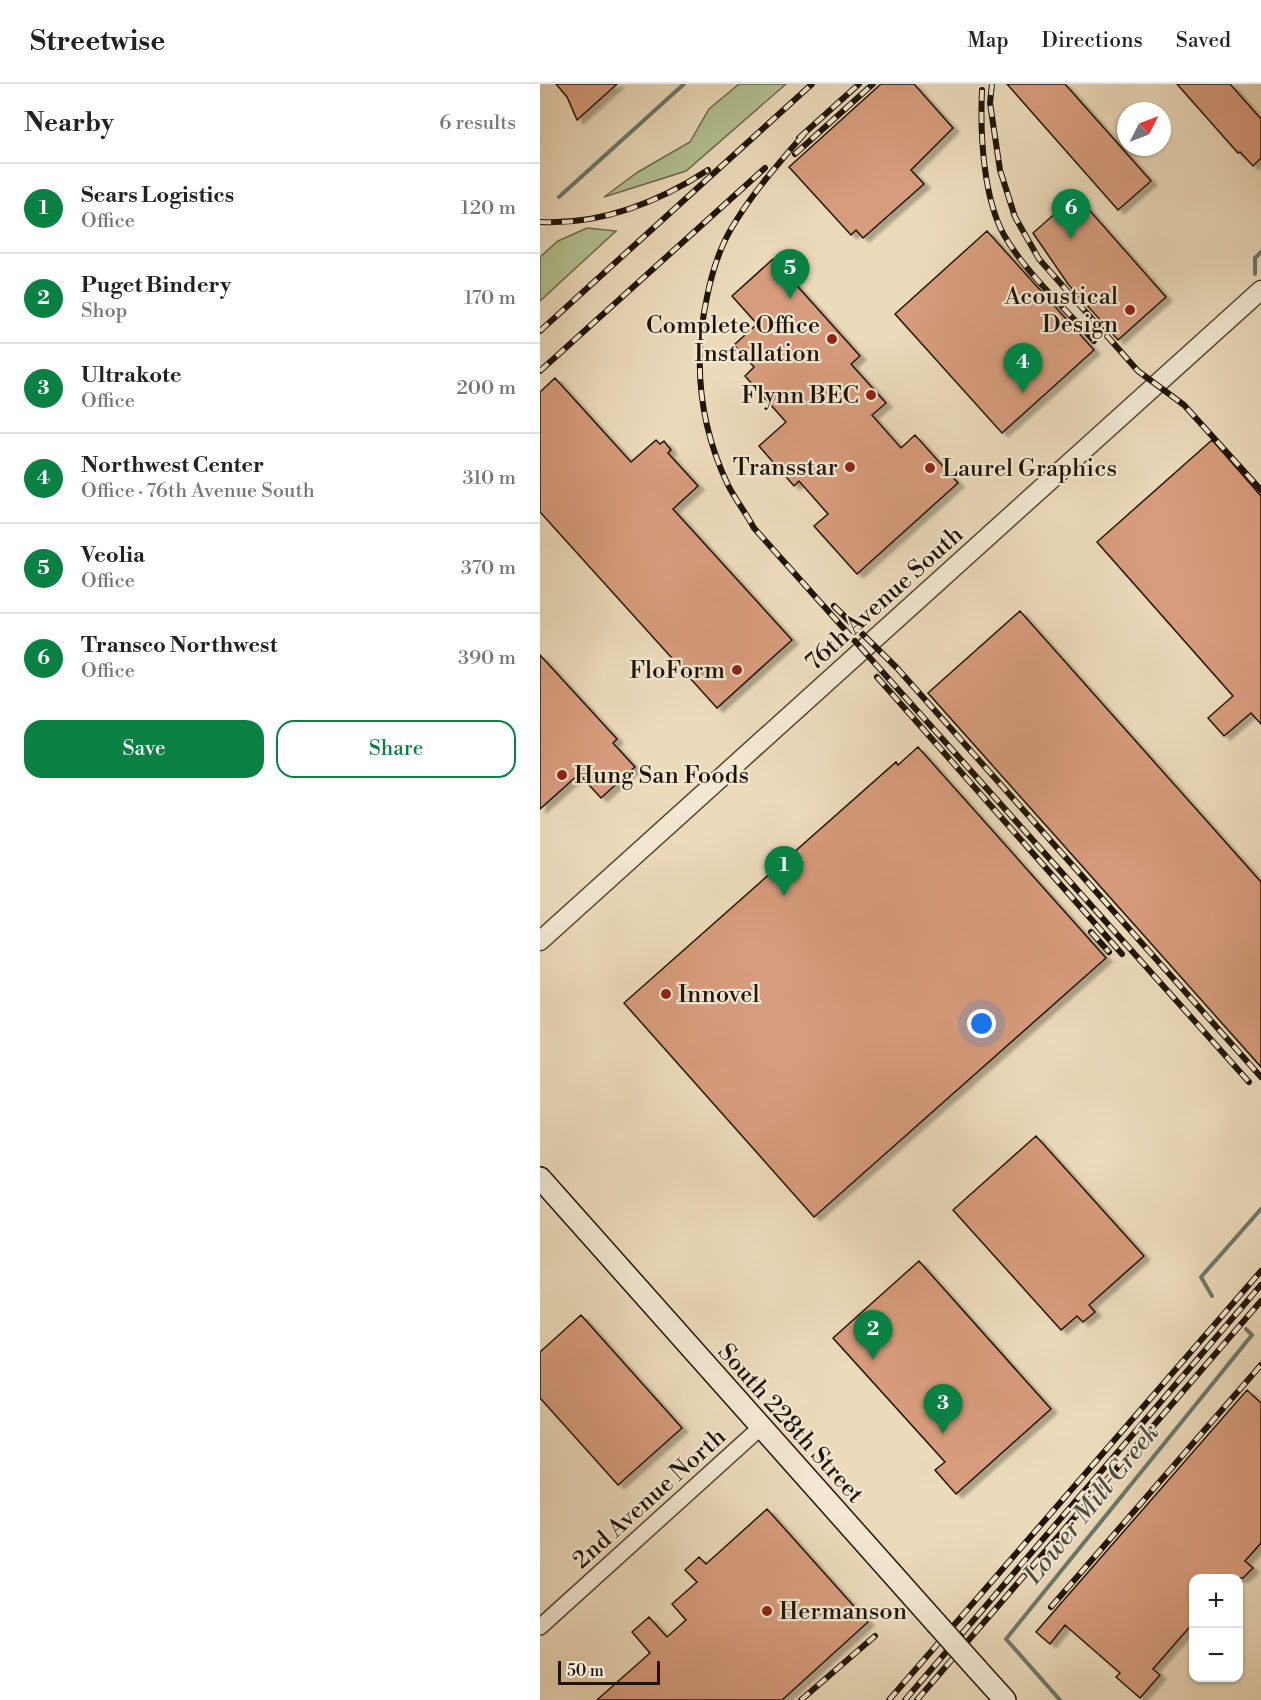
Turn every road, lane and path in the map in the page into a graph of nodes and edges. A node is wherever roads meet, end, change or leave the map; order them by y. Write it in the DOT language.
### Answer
graph roads {
  1 [pos="1261,290"];
  2 [pos="540,941"];
  3 [pos="540,1178"];
  4 [pos="761,1427"];
  5 [pos="540,1627"];
  6 [pos="1005,1700"];
  1 -- 2 [label="street, 76th Avenue South"];
  3 -- 4 [label="main road, South 228th Street"];
  4 -- 5 [label="street, 2nd Avenue North"];
  4 -- 6 [label="main road, South 228th Street, bridge"];
}
